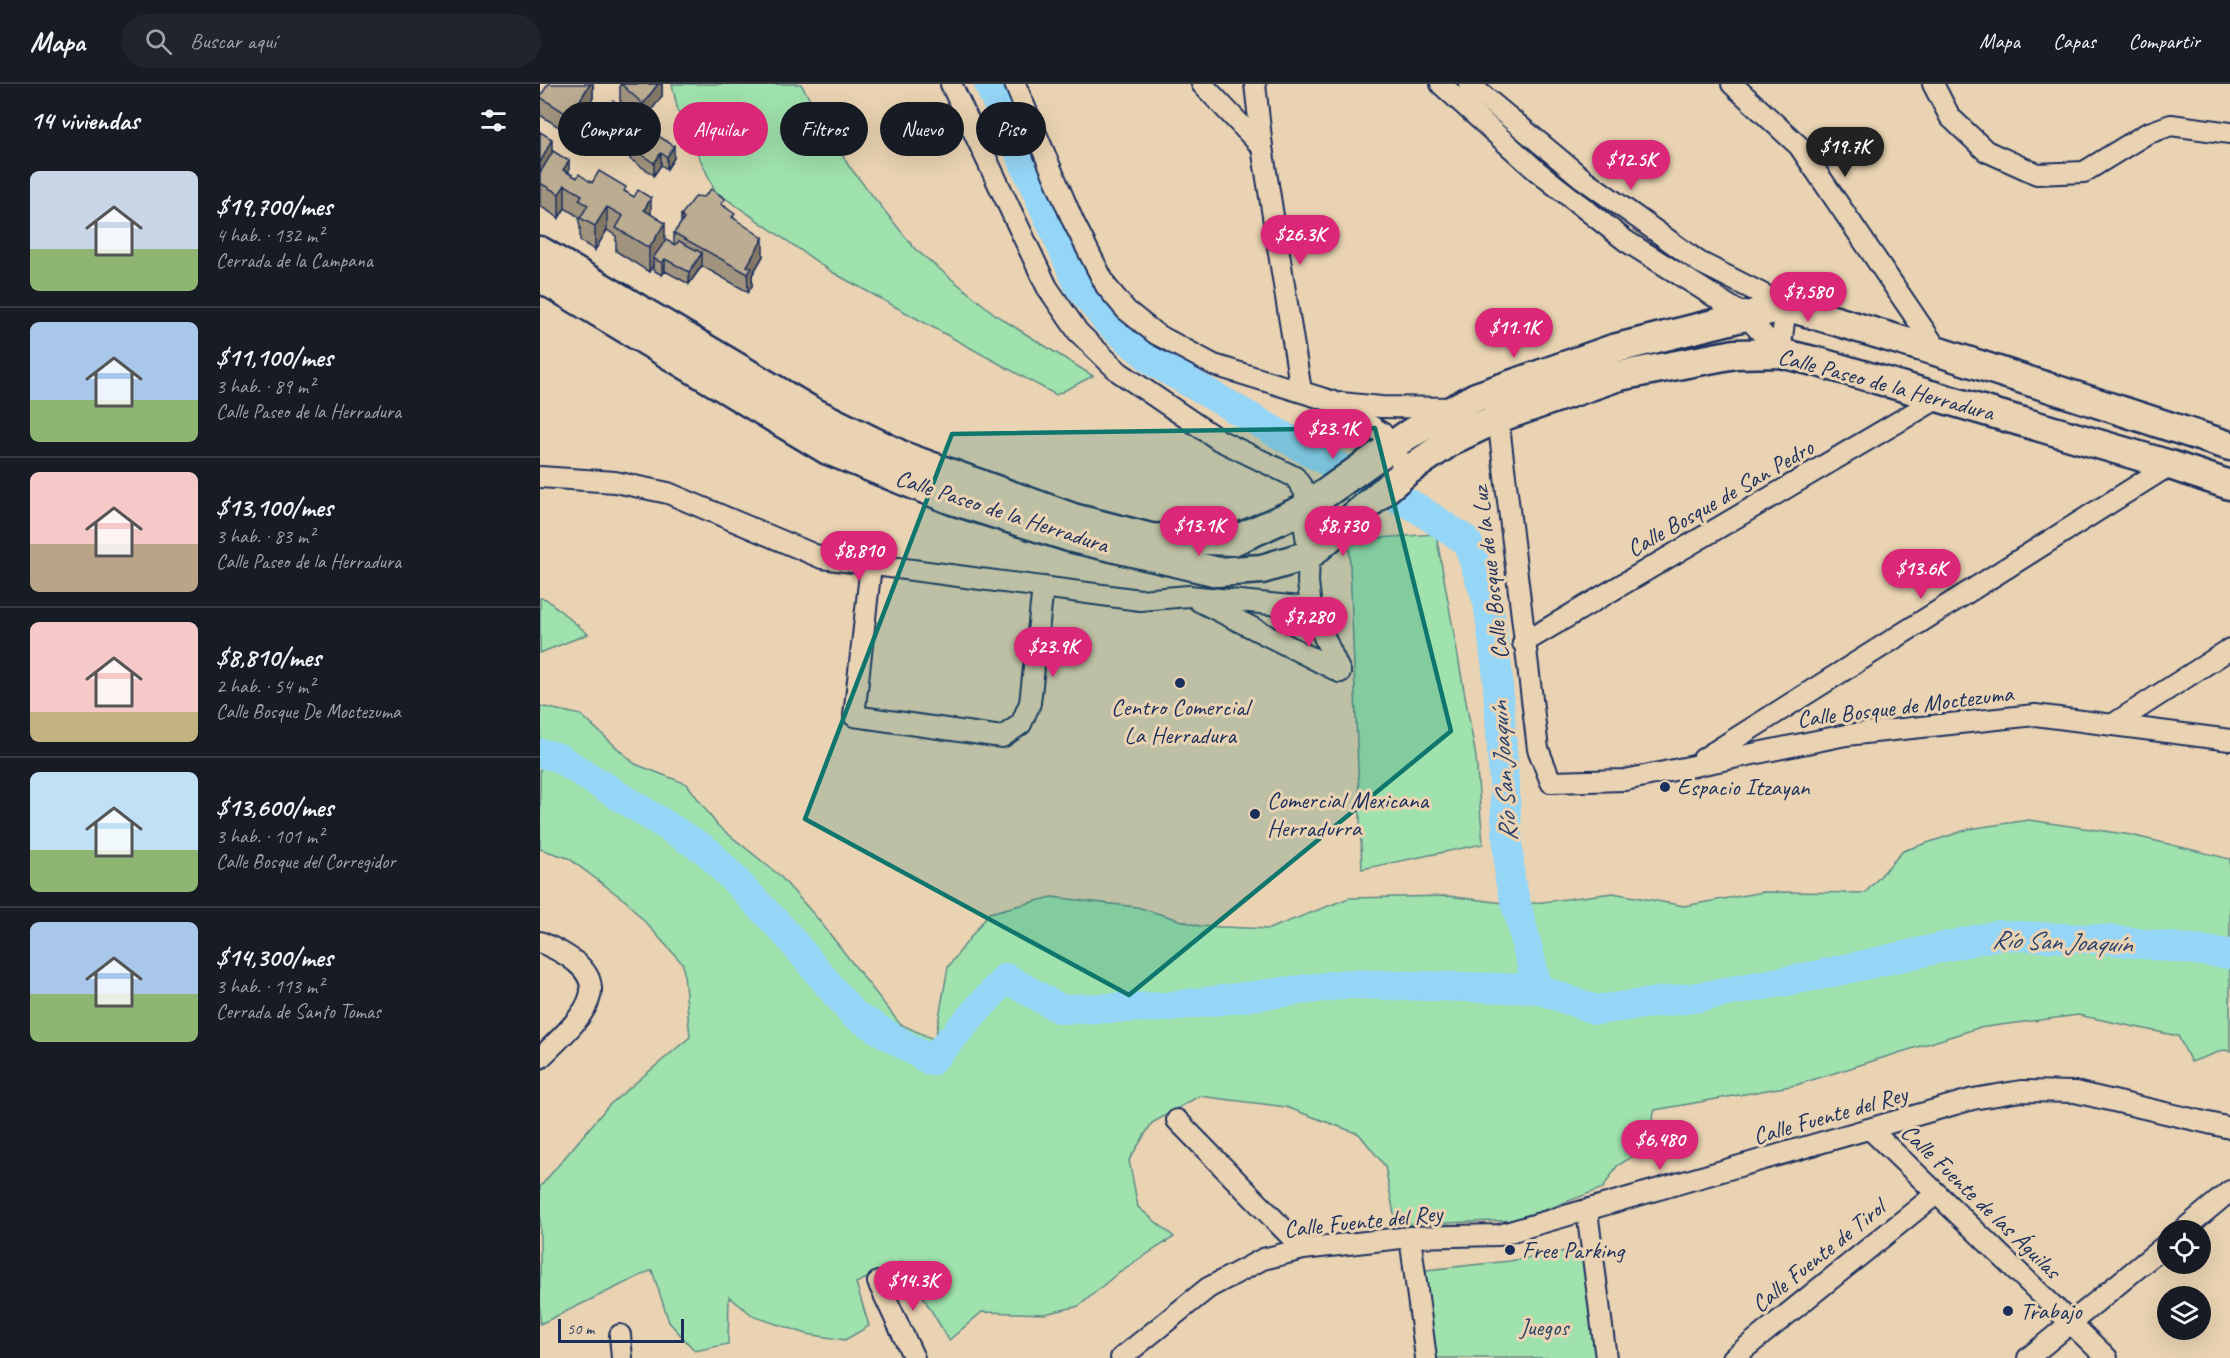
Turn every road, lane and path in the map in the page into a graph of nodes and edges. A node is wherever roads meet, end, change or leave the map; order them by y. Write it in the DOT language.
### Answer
graph roads {
  1 [pos="951,84"];
  2 [pos="1016,84"];
  3 [pos="1202,84"];
  4 [pos="1255,84"];
  5 [pos="1441,84"];
  6 [pos="1469,84"];
  7 [pos="1732,84"];
  8 [pos="1933,84"];
  9 [pos="2230,133"];
  10 [pos="1262,147"];
  11 [pos="540,251"];
  12 [pos="540,277"];
  13 [pos="1786,306"];
  14 [pos="1747,317"];
  15 [pos="1848,325"];
  16 [pos="1939,352"];
  17 [pos="1780,353"];
  18 [pos="1818,362"];
  19 [pos="1302,391"];
  20 [pos="1942,396"];
  21 [pos="1331,401"];
  22 [pos="1493,406"];
  23 [pos="1458,408"];
  24 [pos="2230,446"];
  25 [pos="1391,447"];
  26 [pos="2170,465"];
  27 [pos="1407,471"];
  28 [pos="540,477"];
  29 [pos="2230,485"];
  30 [pos="1303,510"];
  31 [pos="1217,541"];
  32 [pos="1309,555"];
  33 [pos="870,565"];
  34 [pos="1218,572"];
  35 [pos="1043,587"];
  36 [pos="1189,596"];
  37 [pos="1311,608"];
  38 [pos="1523,643"];
  39 [pos="2230,649"];
  40 [pos="2112,725"];
  41 [pos="2230,740"];
  42 [pos="1691,767"];
  43 [pos="1551,782"];
  44 [pos="540,942"];
  45 [pos="540,1058"];
  46 [pos="1177,1120"];
  47 [pos="2230,1128"];
  48 [pos="1871,1130"];
  49 [pos="2230,1191"];
  50 [pos="1936,1194"];
  51 [pos="1587,1211"];
  52 [pos="2195,1220"];
  53 [pos="1410,1237"];
  54 [pos="1303,1249"];
  55 [pos="2157,1252"];
  56 [pos="878,1282"];
  57 [pos="2071,1323"];
  58 [pos="620,1335"];
  59 [pos="622,1358"];
  60 [pos="914,1358"];
  61 [pos="1121,1358"];
  62 [pos="1426,1358"];
  63 [pos="1606,1358"];
  64 [pos="1732,1358"];
  65 [pos="2028,1358"];
  66 [pos="2107,1358"];
  1 -- 30 [label="street"];
  2 -- 19 [label="street"];
  3 -- 10 [label="street"];
  4 -- 10 [label="street"];
  5 -- 14 [label="street"];
  6 -- 13 [label="street"];
  7 -- 16 [label="street"];
  8 -- 9 [label="street"];
  10 -- 19 [label="street"];
  11 -- 31 [label="main road, Calle Paseo de la Herradura"];
  12 -- 34 [label="main road, Calle Paseo de la Herradura"];
  13 -- 14 [label="main road, Calle Paseo de la Herradura"];
  13 -- 15 [label="main road, Calle Paseo de la Herradura"];
  13 -- 17 [label="street"];
  14 -- 17 [label="street"];
  14 -- 22 [label="main road, Calle Paseo de la Herradura"];
  15 -- 16 [label="main road, Calle Paseo de la Herradura"];
  15 -- 18 [label="main road"];
  16 -- 24 [label="main road, Calle Paseo de la Herradura"];
  17 -- 18 [label="main road, Calle Paseo de la Herradura"];
  17 -- 22 [label="main road, Calle Paseo de la Herradura"];
  18 -- 20 [label="main road, Calle Paseo de la Herradura"];
  19 -- 21 [label="street"];
  20 -- 26 [label="main road, Calle Paseo de la Herradura"];
  20 -- 38 [label="street, Calle Bosque de San Pedro"];
  21 -- 23 [label="street, Calle Paseo de la Herradura"];
  21 -- 25 [label="street"];
  22 -- 23 [label="main road, Calle Paseo de la Herradura"];
  22 -- 27 [label="main road, Calle Paseo de la Herradura"];
  22 -- 38 [label="street, Calle Bosque de la Luz"];
  23 -- 25 [label="main road, Calle Paseo de la Herradura"];
  25 -- 27 [label="street"];
  25 -- 30 [label="main road, Calle Paseo de la Herradura"];
  26 -- 29 [label="main road, Calle Paseo de la Herradura"];
  26 -- 42 [label="street"];
  27 -- 32 [label="main road, Calle Paseo de la Herradura"];
  28 -- 33 [label="street"];
  30 -- 31 [label="main road, Calle Paseo de la Herradura"];
  30 -- 32 [label="street"];
  31 -- 34 [label="street"];
  32 -- 34 [label="main road, Calle Paseo de la Herradura"];
  32 -- 37 [label="street"];
  33 -- 35 [label="street"];
  33 -- 35 [label="street"];
  34 -- 36 [label="street"];
  35 -- 36 [label="street"];
  36 -- 37 [label="street"];
  36 -- 37 [label="street"];
  38 -- 43 [label="street, Calle Bosque de la Luz"];
  39 -- 40 [label="street"];
  40 -- 41 [label="street, Calle Bosque de Moctezuma"];
  40 -- 42 [label="street, Calle Bosque de Moctezuma"];
  42 -- 43 [label="street, Calle Bosque de Moctezuma"];
  44 -- 45 [label="street"];
  46 -- 54 [label="street"];
  47 -- 48 [label="street, Calle Fuente del Rey"];
  48 -- 50 [label="street, Calle Fuente de las Águilas"];
  48 -- 51 [label="street, Calle Fuente del Rey"];
  49 -- 52 [label="street"];
  50 -- 57 [label="street, Calle Fuente de las Águilas"];
  50 -- 64 [label="street, Calle Fuente de Tirol"];
  51 -- 53 [label="street, Calle Fuente del Rey"];
  51 -- 63 [label="street"];
  53 -- 54 [label="street, Calle Fuente del Rey"];
  53 -- 62 [label="street"];
  54 -- 61 [label="street, Calle Fuente del Rey"];
  55 -- 57 [label="street"];
  56 -- 60 [label="street"];
  57 -- 65 [label="street"];
  57 -- 66 [label="street, Calle Fuente de las Águilas"];
  58 -- 59 [label="street"];
}
